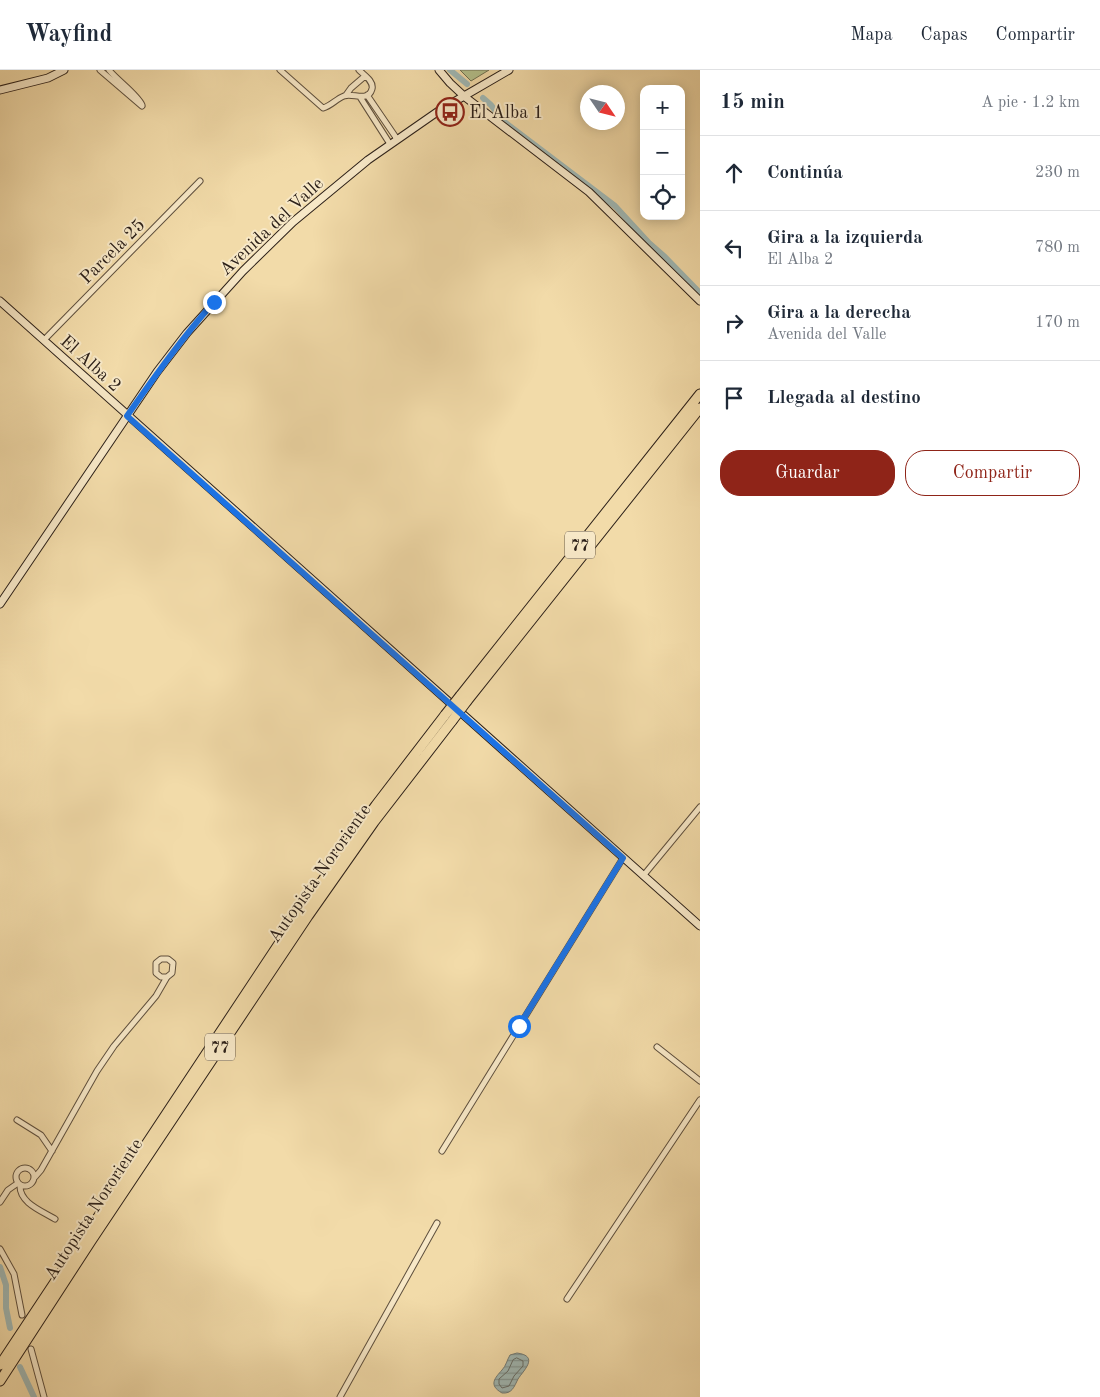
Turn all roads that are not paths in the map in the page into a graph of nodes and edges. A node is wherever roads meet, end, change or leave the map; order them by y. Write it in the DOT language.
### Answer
graph roads {
  1 [pos="64,70"];
  2 [pos="100,70"];
  3 [pos="109,70"];
  4 [pos="280,70"];
  5 [pos="359,70"];
  6 [pos="439,70"];
  7 [pos="508,70"];
  8 [pos="365,76"];
  9 [pos="0,90"];
  10 [pos="346,95"];
  11 [pos="367,95"];
  12 [pos="360,97"];
  13 [pos="464,97"];
  14 [pos="393,141"];
  15 [pos="200,181"];
  16 [pos="0,301"];
  17 [pos="700,302"];
  18 [pos="44,340"];
  19 [pos="700,394"];
  20 [pos="700,408"];
  21 [pos="127,416"];
  22 [pos="0,604"];
  23 [pos="463,699"];
  24 [pos="448,718"];
  25 [pos="700,807"];
  26 [pos="623,858"];
  27 [pos="644,876"];
  28 [pos="700,926"];
  29 [pos="167,977"];
  30 [pos="658,1047"];
  31 [pos="700,1081"];
  32 [pos="700,1100"];
  33 [pos="17,1120"];
  34 [pos="52,1150"];
  35 [pos="442,1151"];
  36 [pos="34,1177"];
  37 [pos="19,1184"];
  38 [pos="0,1202"];
  39 [pos="55,1219"];
  40 [pos="437,1223"];
  41 [pos="0,1249"];
  42 [pos="567,1299"];
  43 [pos="22,1315"];
  44 [pos="31,1349"];
  45 [pos="0,1365"];
  46 [pos="0,1381"];
  47 [pos="44,1397"];
  48 [pos="340,1397"];
  1 -- 9 [label="street"];
  2 -- 3 [label="street"];
  4 -- 10 [label="street"];
  5 -- 8 [label="street"];
  6 -- 13 [label="street"];
  7 -- 13 [label="street, Avenida del Valle"];
  8 -- 10 [label="street"];
  8 -- 11 [label="street"];
  10 -- 12 [label="street"];
  11 -- 12 [label="street"];
  11 -- 14 [label="street"];
  12 -- 14 [label="street"];
  13 -- 14 [label="street, Avenida del Valle"];
  13 -- 17 [label="street"];
  14 -- 21 [label="street, Avenida del Valle"];
  15 -- 18 [label="street, Parcela 25"];
  16 -- 18 [label="street, El Alba 2"];
  18 -- 21 [label="street, El Alba 2"];
  19 -- 23 [label="highway, Autopista Nororiente / 77"];
  20 -- 23 [label="highway, Autopista Nororiente / 77"];
  21 -- 22 [label="street, Avenida del Valle"];
  21 -- 26 [label="street, El Alba 2"];
  23 -- 24 [label="highway, Autopista Nororiente / 77, bridge"];
  24 -- 45 [label="highway, Autopista Nororiente / 77"];
  24 -- 46 [label="highway, Autopista Nororiente / 77"];
  25 -- 27 [label="street"];
  26 -- 27 [label="street, El Alba 2"];
  26 -- 35 [label="street"];
  27 -- 28 [label="street, El Alba 2"];
  29 -- 34 [label="street"];
  30 -- 31 [label="street"];
  32 -- 42 [label="street"];
  33 -- 34 [label="street"];
  34 -- 36 [label="street"];
  36 -- 37 [label="street"];
  36 -- 37 [label="street"];
  37 -- 38 [label="street"];
  37 -- 39 [label="street"];
  40 -- 48 [label="street"];
  41 -- 43 [label="street"];
  44 -- 47 [label="street"];
}
